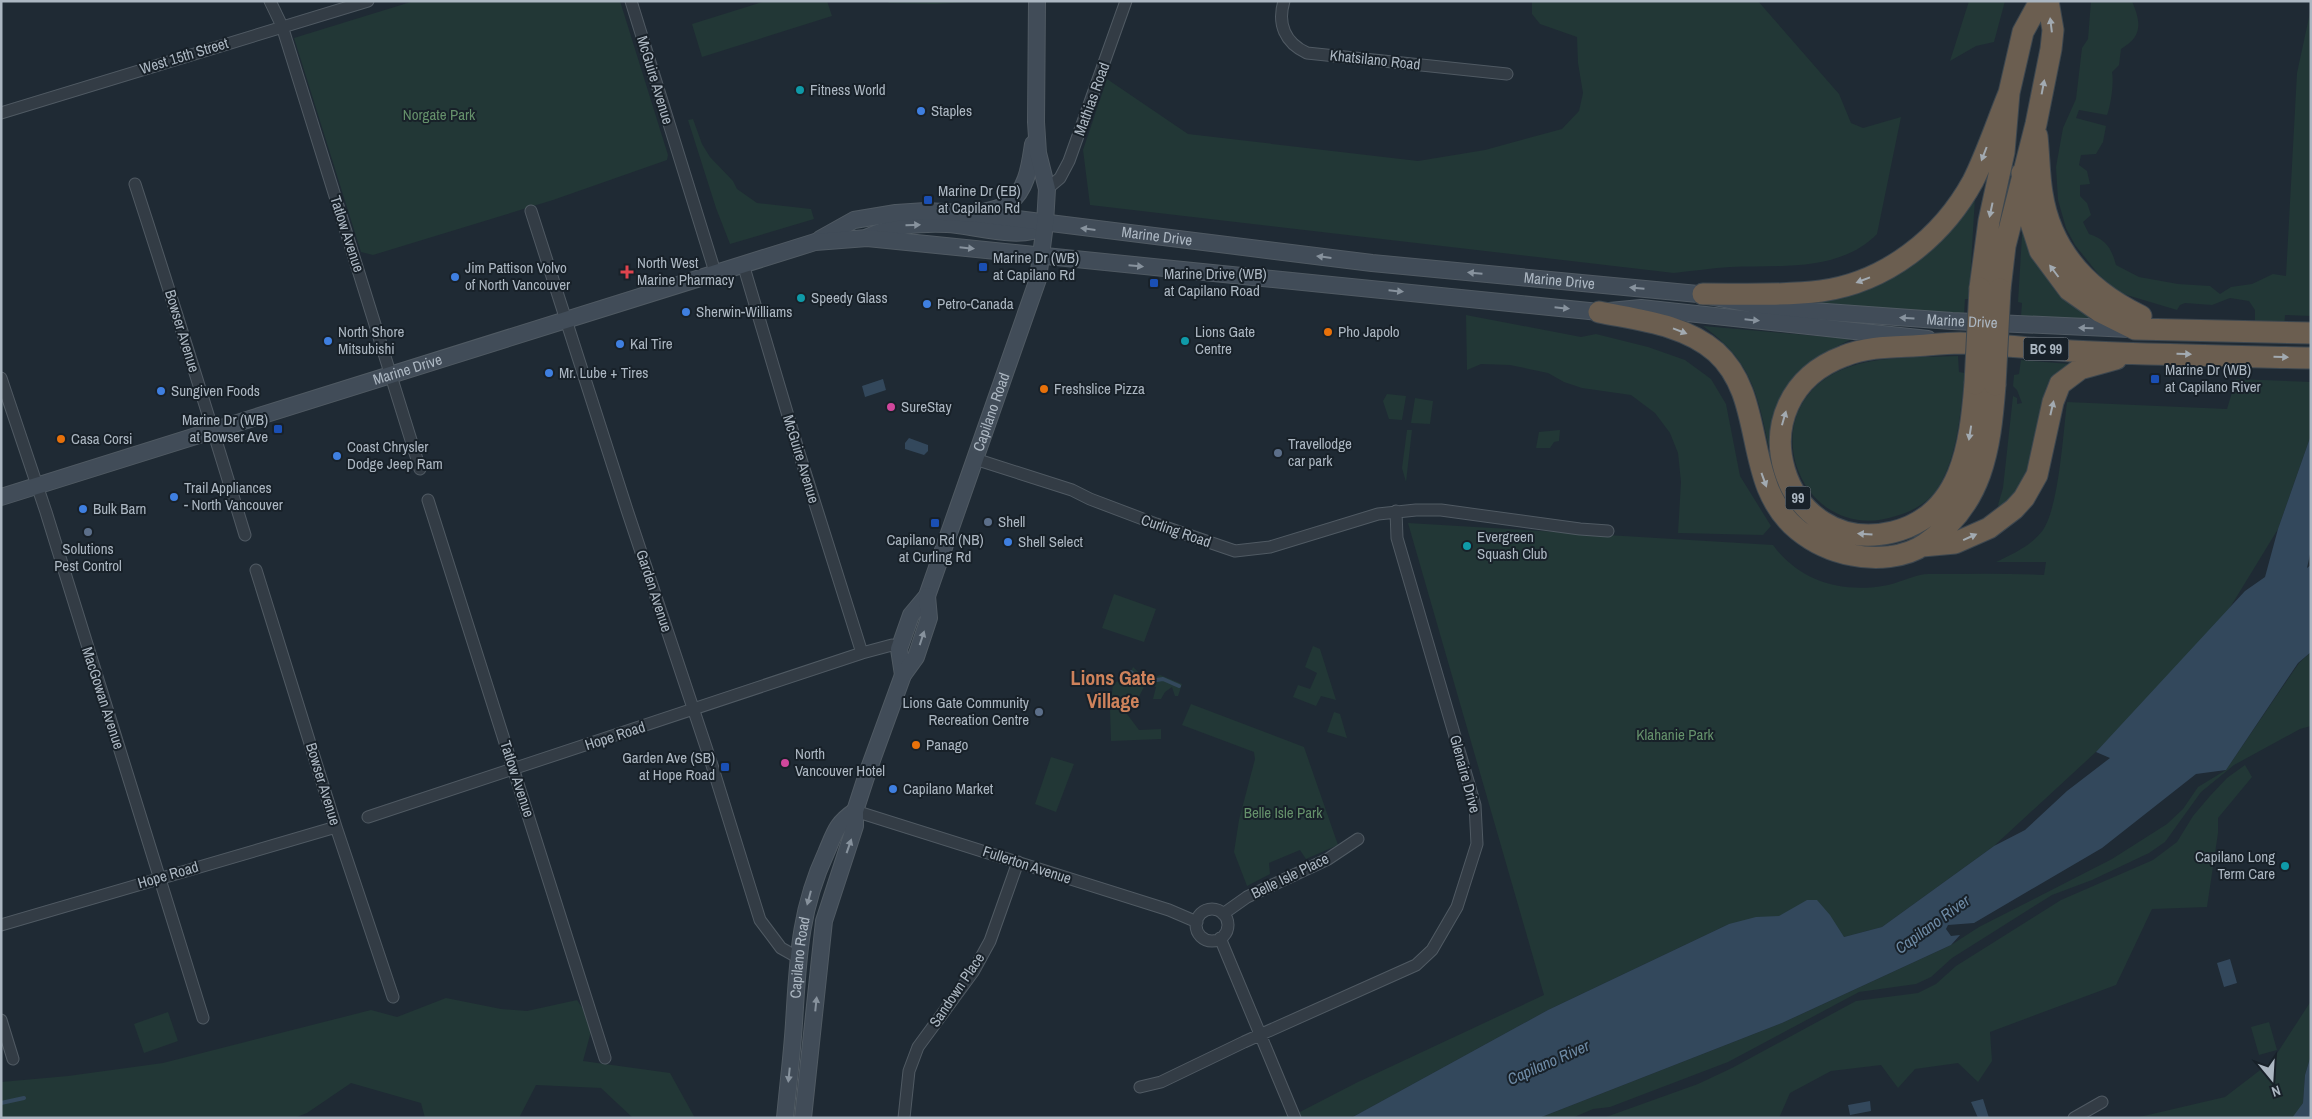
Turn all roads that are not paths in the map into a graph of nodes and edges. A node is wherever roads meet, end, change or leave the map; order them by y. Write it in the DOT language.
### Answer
graph roads {
  1 [pos="270,1"];
  2 [pos="368,1"];
  3 [pos="631,1"];
  4 [pos="1037,1"];
  5 [pos="1126,1"];
  6 [pos="1284,1"];
  7 [pos="2040,1"];
  8 [pos="2048,1"];
  9 [pos="282,26"];
  10 [pos="1506,74"];
  11 [pos="2009,93"];
  12 [pos="1,113"];
  13 [pos="1036,122"];
  14 [pos="2036,124"];
  15 [pos="2022,173"];
  16 [pos="135,184"];
  17 [pos="1047,189"];
  18 [pos="531,212"];
  19 [pos="978,214"];
  20 [pos="1045,224"];
  21 [pos="867,238"];
  22 [pos="815,242"];
  23 [pos="1041,256"];
  24 [pos="743,264"];
  25 [pos="715,272"];
  26 [pos="1990,289"];
  27 [pos="1703,294"];
  28 [pos="1599,312"];
  29 [pos="567,321"];
  30 [pos="2135,329"];
  31 [pos="2170,330"];
  32 [pos="2311,333"];
  33 [pos="1958,343"];
  34 [pos="2135,353"];
  35 [pos="2311,358"];
  36 [pos="391,375"];
  37 [pos="1,378"];
  38 [pos="1985,385"];
  39 [pos="213,431"];
  40 [pos="975,459"];
  41 [pos="420,468"];
  42 [pos="37,486"];
  43 [pos="1,497"];
  44 [pos="428,500"];
  45 [pos="1396,511"];
  46 [pos="1608,531"];
  47 [pos="245,535"];
  48 [pos="1922,546"];
  49 [pos="256,570"];
  50 [pos="927,596"];
  51 [pos="899,649"];
  52 [pos="862,653"];
  53 [pos="903,675"];
  54 [pos="693,711"];
  55 [pos="514,769"];
  56 [pos="855,810"];
  57 [pos="368,817"];
  58 [pos="336,828"];
  59 [pos="1358,839"];
  60 [pos="1018,862"];
  61 [pos="160,877"];
  62 [pos="1223,914"];
  63 [pos="1197,922"];
  64 [pos="1,925"];
  65 [pos="1220,938"];
  66 [pos="797,957"];
  67 [pos="393,997"];
  68 [pos="203,1018"];
  69 [pos="1,1020"];
  70 [pos="1260,1034"];
  71 [pos="605,1058"];
  72 [pos="13,1059"];
  73 [pos="807,1070"];
  74 [pos="1140,1087"];
  75 [pos="2102,1102"];
  76 [pos="784,1118"];
  77 [pos="803,1118"];
  78 [pos="904,1118"];
  79 [pos="1295,1118"];
  80 [pos="2074,1118"];
  1 -- 9 [label="street, Tatlow Avenue"];
  2 -- 9 [label="street, West 15th Street"];
  3 -- 25 [label="street, McGuire Avenue"];
  4 -- 13 [label="main road"];
  5 -- 17 [label="street, Mathias Road"];
  6 -- 10 [label="street, Khatsilano Road"];
  7 -- 11 [label="highway"];
  14 -- 8 [label="highway, one-way"];
  9 -- 12 [label="street, West 15th Street"];
  9 -- 36 [label="street, Tatlow Avenue"];
  11 -- 26 [label="highway, 99, one-way"];
  11 -- 27 [label="highway, one-way"];
  13 -- 17 [label="main road"];
  13 -- 19 [label="main road"];
  14 -- 15 [label="highway"];
  14 -- 31 [label="highway"];
  15 -- 26 [label="highway"];
  30 -- 15 [label="highway, one-way"];
  16 -- 39 [label="street, Bowser Avenue"];
  17 -- 20 [label="main road, Capilano Road"];
  18 -- 29 [label="street, Garden Avenue"];
  19 -- 20 [label="main road, Marine Drive"];
  19 -- 22 [label="main road, Marine Drive"];
  21 -- 20 [label="main road, one-way"];
  20 -- 23 [label="main road, Capilano Road"];
  27 -- 20 [label="main road, Marine Drive, one-way"];
  21 -- 22 [label="main road, Marine Drive"];
  21 -- 23 [label="main road, Marine Drive, one-way"];
  22 -- 24 [label="main road, Marine Drive"];
  23 -- 28 [label="main road, Marine Drive, one-way"];
  23 -- 40 [label="main road, Capilano Road"];
  24 -- 25 [label="main road, Marine Drive"];
  24 -- 52 [label="street, McGuire Avenue"];
  25 -- 29 [label="main road, Marine Drive"];
  26 -- 38 [label="highway, 99, bridge"];
  30 -- 27 [label="main road, Marine Drive, one-way"];
  28 -- 33 [label="main road, Marine Drive, one-way"];
  28 -- 48 [label="highway, one-way"];
  29 -- 36 [label="main road, Marine Drive"];
  29 -- 54 [label="street, Garden Avenue"];
  30 -- 31 [label="highway, Marine Drive"];
  31 -- 32 [label="highway, Marine Drive"];
  33 -- 34 [label="highway, Marine Drive / BC 99"];
  38 -- 33 [label="highway, 99, one-way"];
  34 -- 35 [label="highway, Marine Drive / BC 99, one-way"];
  48 -- 34 [label="highway, one-way"];
  36 -- 39 [label="main road, Marine Drive"];
  36 -- 41 [label="street, Tatlow Avenue"];
  37 -- 42 [label="street, MacGowan Avenue"];
  38 -- 48 [label="highway"];
  39 -- 42 [label="main road, Marine Drive"];
  39 -- 47 [label="street, Bowser Avenue"];
  40 -- 45 [label="street, Curling Road"];
  40 -- 50 [label="main road, Capilano Road"];
  42 -- 43 [label="main road, Marine Drive"];
  42 -- 61 [label="street, MacGowan Avenue"];
  44 -- 55 [label="street, Tatlow Avenue"];
  45 -- 46 [label="street, Curling Road"];
  45 -- 70 [label="street, Glenaire Drive"];
  49 -- 58 [label="street, Bowser Avenue"];
  50 -- 51 [label="main road, Capilano Road"];
  53 -- 50 [label="main road, Capilano Road, one-way"];
  51 -- 52 [label="street, Hope Road"];
  51 -- 53 [label="main road"];
  52 -- 54 [label="street, Hope Road"];
  53 -- 56 [label="main road, Capilano Road"];
  54 -- 55 [label="street, Hope Road"];
  54 -- 66 [label="street, Garden Avenue"];
  55 -- 57 [label="street, Hope Road"];
  55 -- 71 [label="street, Tatlow Avenue"];
  56 -- 60 [label="street, Fullerton Avenue"];
  56 -- 66 [label="main road, Capilano Road, one-way"];
  73 -- 56 [label="main road, Capilano Road, one-way"];
  58 -- 61 [label="street, Hope Road"];
  58 -- 67 [label="street, Bowser Avenue"];
  59 -- 62 [label="street, Belle Isle Place"];
  60 -- 63 [label="street, Fullerton Avenue"];
  60 -- 78 [label="street, Sandown Place"];
  61 -- 64 [label="street, Hope Road"];
  61 -- 68 [label="street, MacGowan Avenue"];
  62 -- 63 [label="street"];
  62 -- 65 [label="street"];
  63 -- 65 [label="street"];
  65 -- 70 [label="street"];
  66 -- 73 [label="main road"];
  66 -- 76 [label="main road, Capilano Road, one-way"];
  69 -- 72 [label="street"];
  70 -- 74 [label="street, Glenaire Drive"];
  70 -- 79 [label="street"];
  73 -- 77 [label="main road, Capilano Road"];
  75 -- 80 [label="street"];
}
